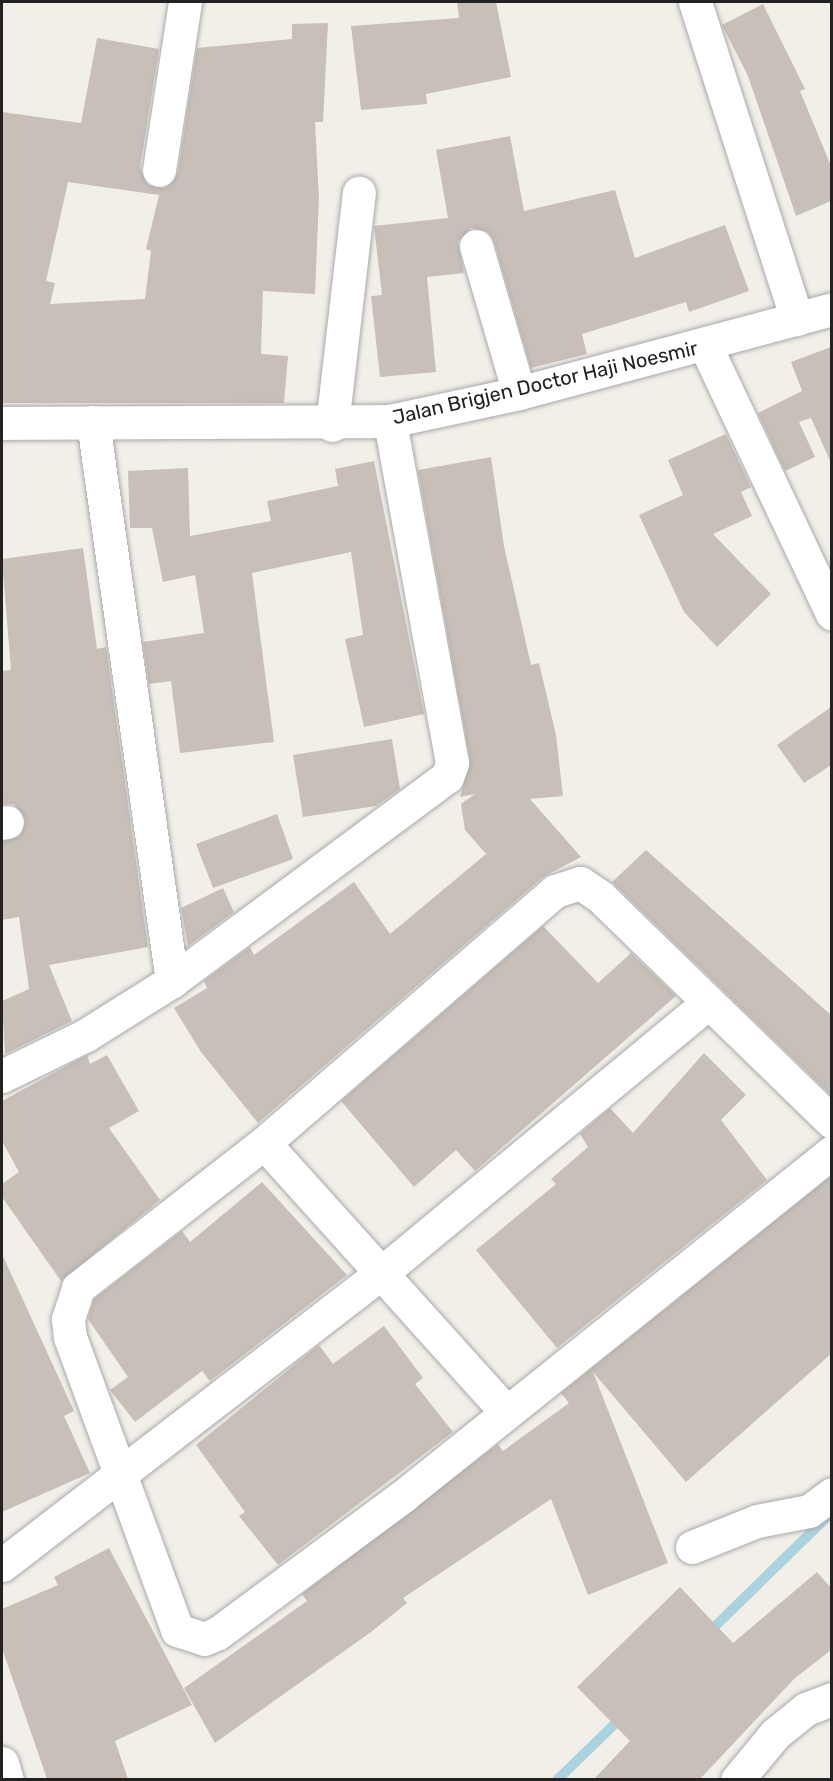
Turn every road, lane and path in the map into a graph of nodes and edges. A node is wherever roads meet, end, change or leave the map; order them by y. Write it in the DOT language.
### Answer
graph roads {
  1 [pos="185,2"];
  2 [pos="695,2"];
  3 [pos="159,170"];
  4 [pos="359,193"];
  5 [pos="476,246"];
  6 [pos="831,309"];
  7 [pos="797,319"];
  8 [pos="705,345"];
  9 [pos="519,393"];
  10 [pos="93,422"];
  11 [pos="390,422"];
  12 [pos="2,423"];
  13 [pos="332,425"];
  14 [pos="831,614"];
  15 [pos="172,981"];
  16 [pos="708,1003"];
  17 [pos="2,1076"];
  18 [pos="831,1122"];
  19 [pos="264,1143"];
  20 [pos="831,1152"];
  21 [pos="379,1275"];
  22 [pos="506,1412"];
  23 [pos="123,1477"];
  24 [pos="831,1494"];
  25 [pos="692,1547"];
  26 [pos="2,1564"];
  27 [pos="831,1699"];
  28 [pos="2,1763"];
  29 [pos="7,1779"];
  30 [pos="737,1779"];
  1 -- 3 [label="street"];
  2 -- 7 [label="street"];
  4 -- 13 [label="street"];
  5 -- 9 [label="street"];
  6 -- 7 [label="street, Jalan Brigjen Doctor Haji Noesmir"];
  7 -- 8 [label="street, Jalan Brigjen Doctor Haji Noesmir"];
  8 -- 9 [label="street, Jalan Brigjen Doctor Haji Noesmir"];
  8 -- 14 [label="street"];
  9 -- 11 [label="street, Jalan Brigjen Doctor Haji Noesmir"];
  10 -- 12 [label="street, Jalan Brigjen Doctor Haji Noesmir"];
  10 -- 13 [label="street, Jalan Brigjen Doctor Haji Noesmir"];
  10 -- 15 [label="street"];
  11 -- 13 [label="street, Jalan Brigjen Doctor Haji Noesmir"];
  11 -- 15 [label="street"];
  15 -- 17 [label="street"];
  16 -- 18 [label="street"];
  16 -- 19 [label="street"];
  16 -- 21 [label="street"];
  19 -- 21 [label="street"];
  19 -- 23 [label="street"];
  20 -- 22 [label="street"];
  21 -- 22 [label="street"];
  21 -- 23 [label="street"];
  22 -- 23 [label="street"];
  23 -- 26 [label="street"];
  24 -- 25 [label="street"];
  27 -- 30 [label="street"];
  28 -- 29 [label="street"];
}
